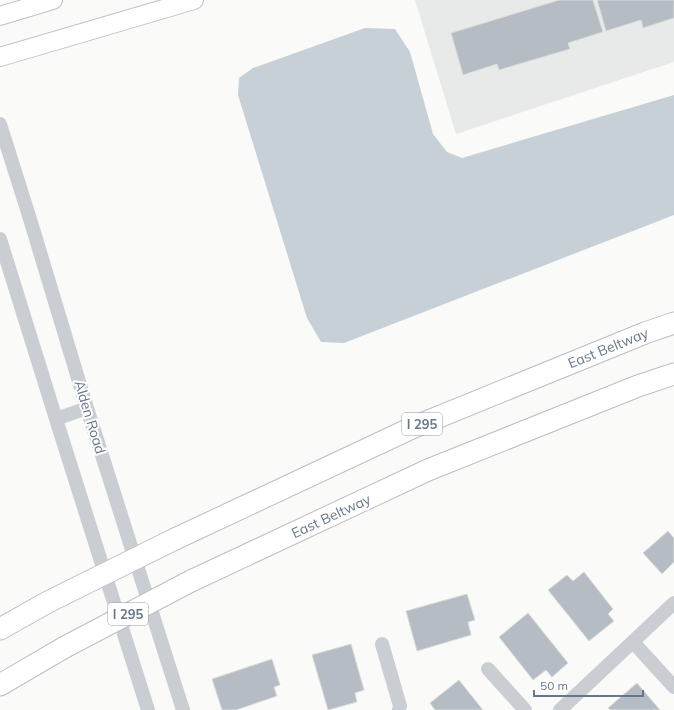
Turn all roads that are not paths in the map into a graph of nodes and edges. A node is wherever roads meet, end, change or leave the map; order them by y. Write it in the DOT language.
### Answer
graph roads {
  1 [pos="53,0"];
  2 [pos="194,0"];
  3 [pos="0,16"];
  4 [pos="0,57"];
  5 [pos="0,124"];
  6 [pos="0,238"];
  7 [pos="674,323"];
  8 [pos="674,374"];
  9 [pos="87,408"];
  10 [pos="56,419"];
  11 [pos="674,603"];
  12 [pos="0,629"];
  13 [pos="633,642"];
  14 [pos="382,644"];
  15 [pos="488,669"];
  16 [pos="0,685"];
  17 [pos="674,687"];
  18 [pos="148,710"];
  19 [pos="183,710"];
  20 [pos="399,710"];
  21 [pos="525,710"];
  22 [pos="560,710"];
  1 -- 3 [label="main road"];
  2 -- 4 [label="main road"];
  5 -- 9 [label="street, Alden Road"];
  6 -- 10 [label="street"];
  7 -- 12 [label="highway, East Beltway / I 295, bridge"];
  8 -- 16 [label="highway, East Beltway / I 295, bridge"];
  9 -- 10 [label="street"];
  9 -- 19 [label="street, Alden Road"];
  10 -- 18 [label="street"];
  11 -- 13 [label="street"];
  13 -- 17 [label="street"];
  13 -- 22 [label="street"];
  14 -- 20 [label="street"];
  15 -- 21 [label="street"];
}
